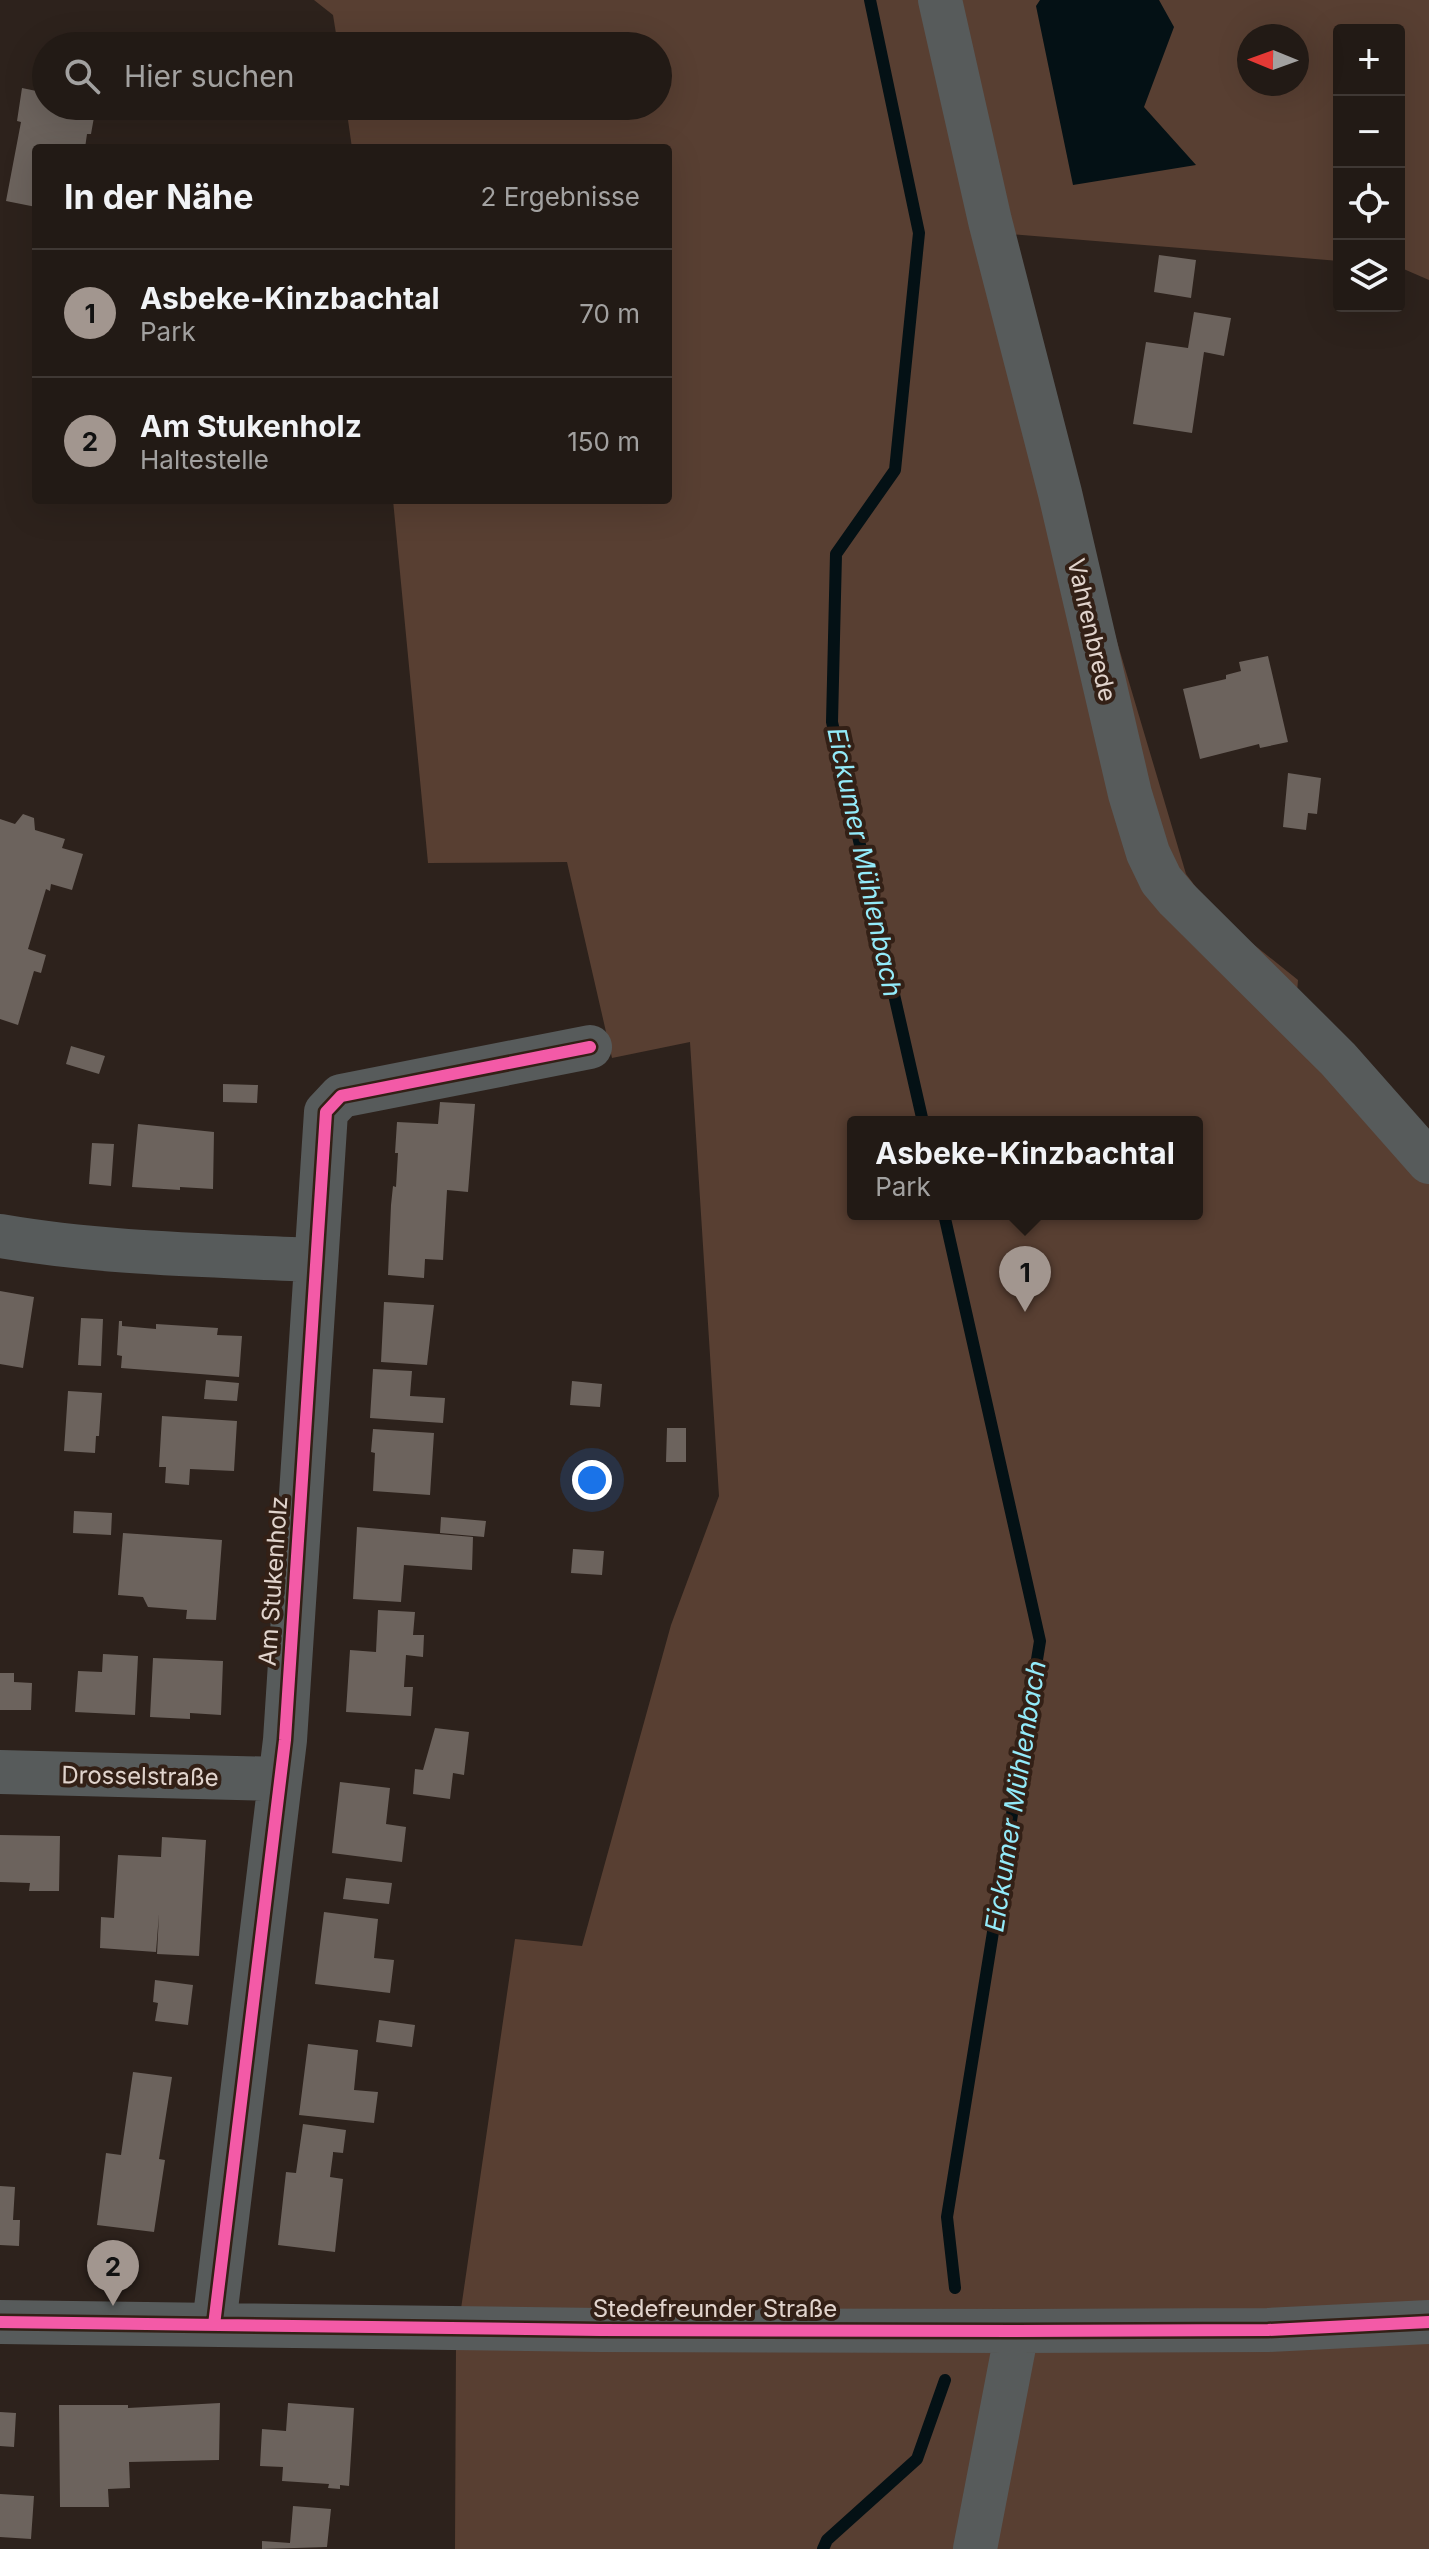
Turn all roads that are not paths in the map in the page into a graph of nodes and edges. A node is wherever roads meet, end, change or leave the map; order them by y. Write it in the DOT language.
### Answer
graph roads {
  1 [pos="940,0"];
  2 [pos="590,1047"];
  3 [pos="1429,1162"];
  4 [pos="0,1236"];
  5 [pos="316,1260"];
  6 [pos="0,1772"];
  7 [pos="280,1779"];
  8 [pos="0,2322"];
  9 [pos="1429,2322"];
  10 [pos="214,2325"];
  11 [pos="1017,2331"];
  12 [pos="975,2549"];
  1 -- 3 [label="street, Vahrenbrede"];
  2 -- 5 [label="street, Am Stukenholz"];
  4 -- 5 [label="street"];
  5 -- 7 [label="street, Am Stukenholz"];
  6 -- 7 [label="street, Drosselstraße"];
  7 -- 10 [label="street, Am Stukenholz"];
  8 -- 10 [label="street, Stedefreunder Straße"];
  9 -- 11 [label="street, Stedefreunder Straße"];
  10 -- 11 [label="street, Stedefreunder Straße"];
  11 -- 12 [label="street"];
}
